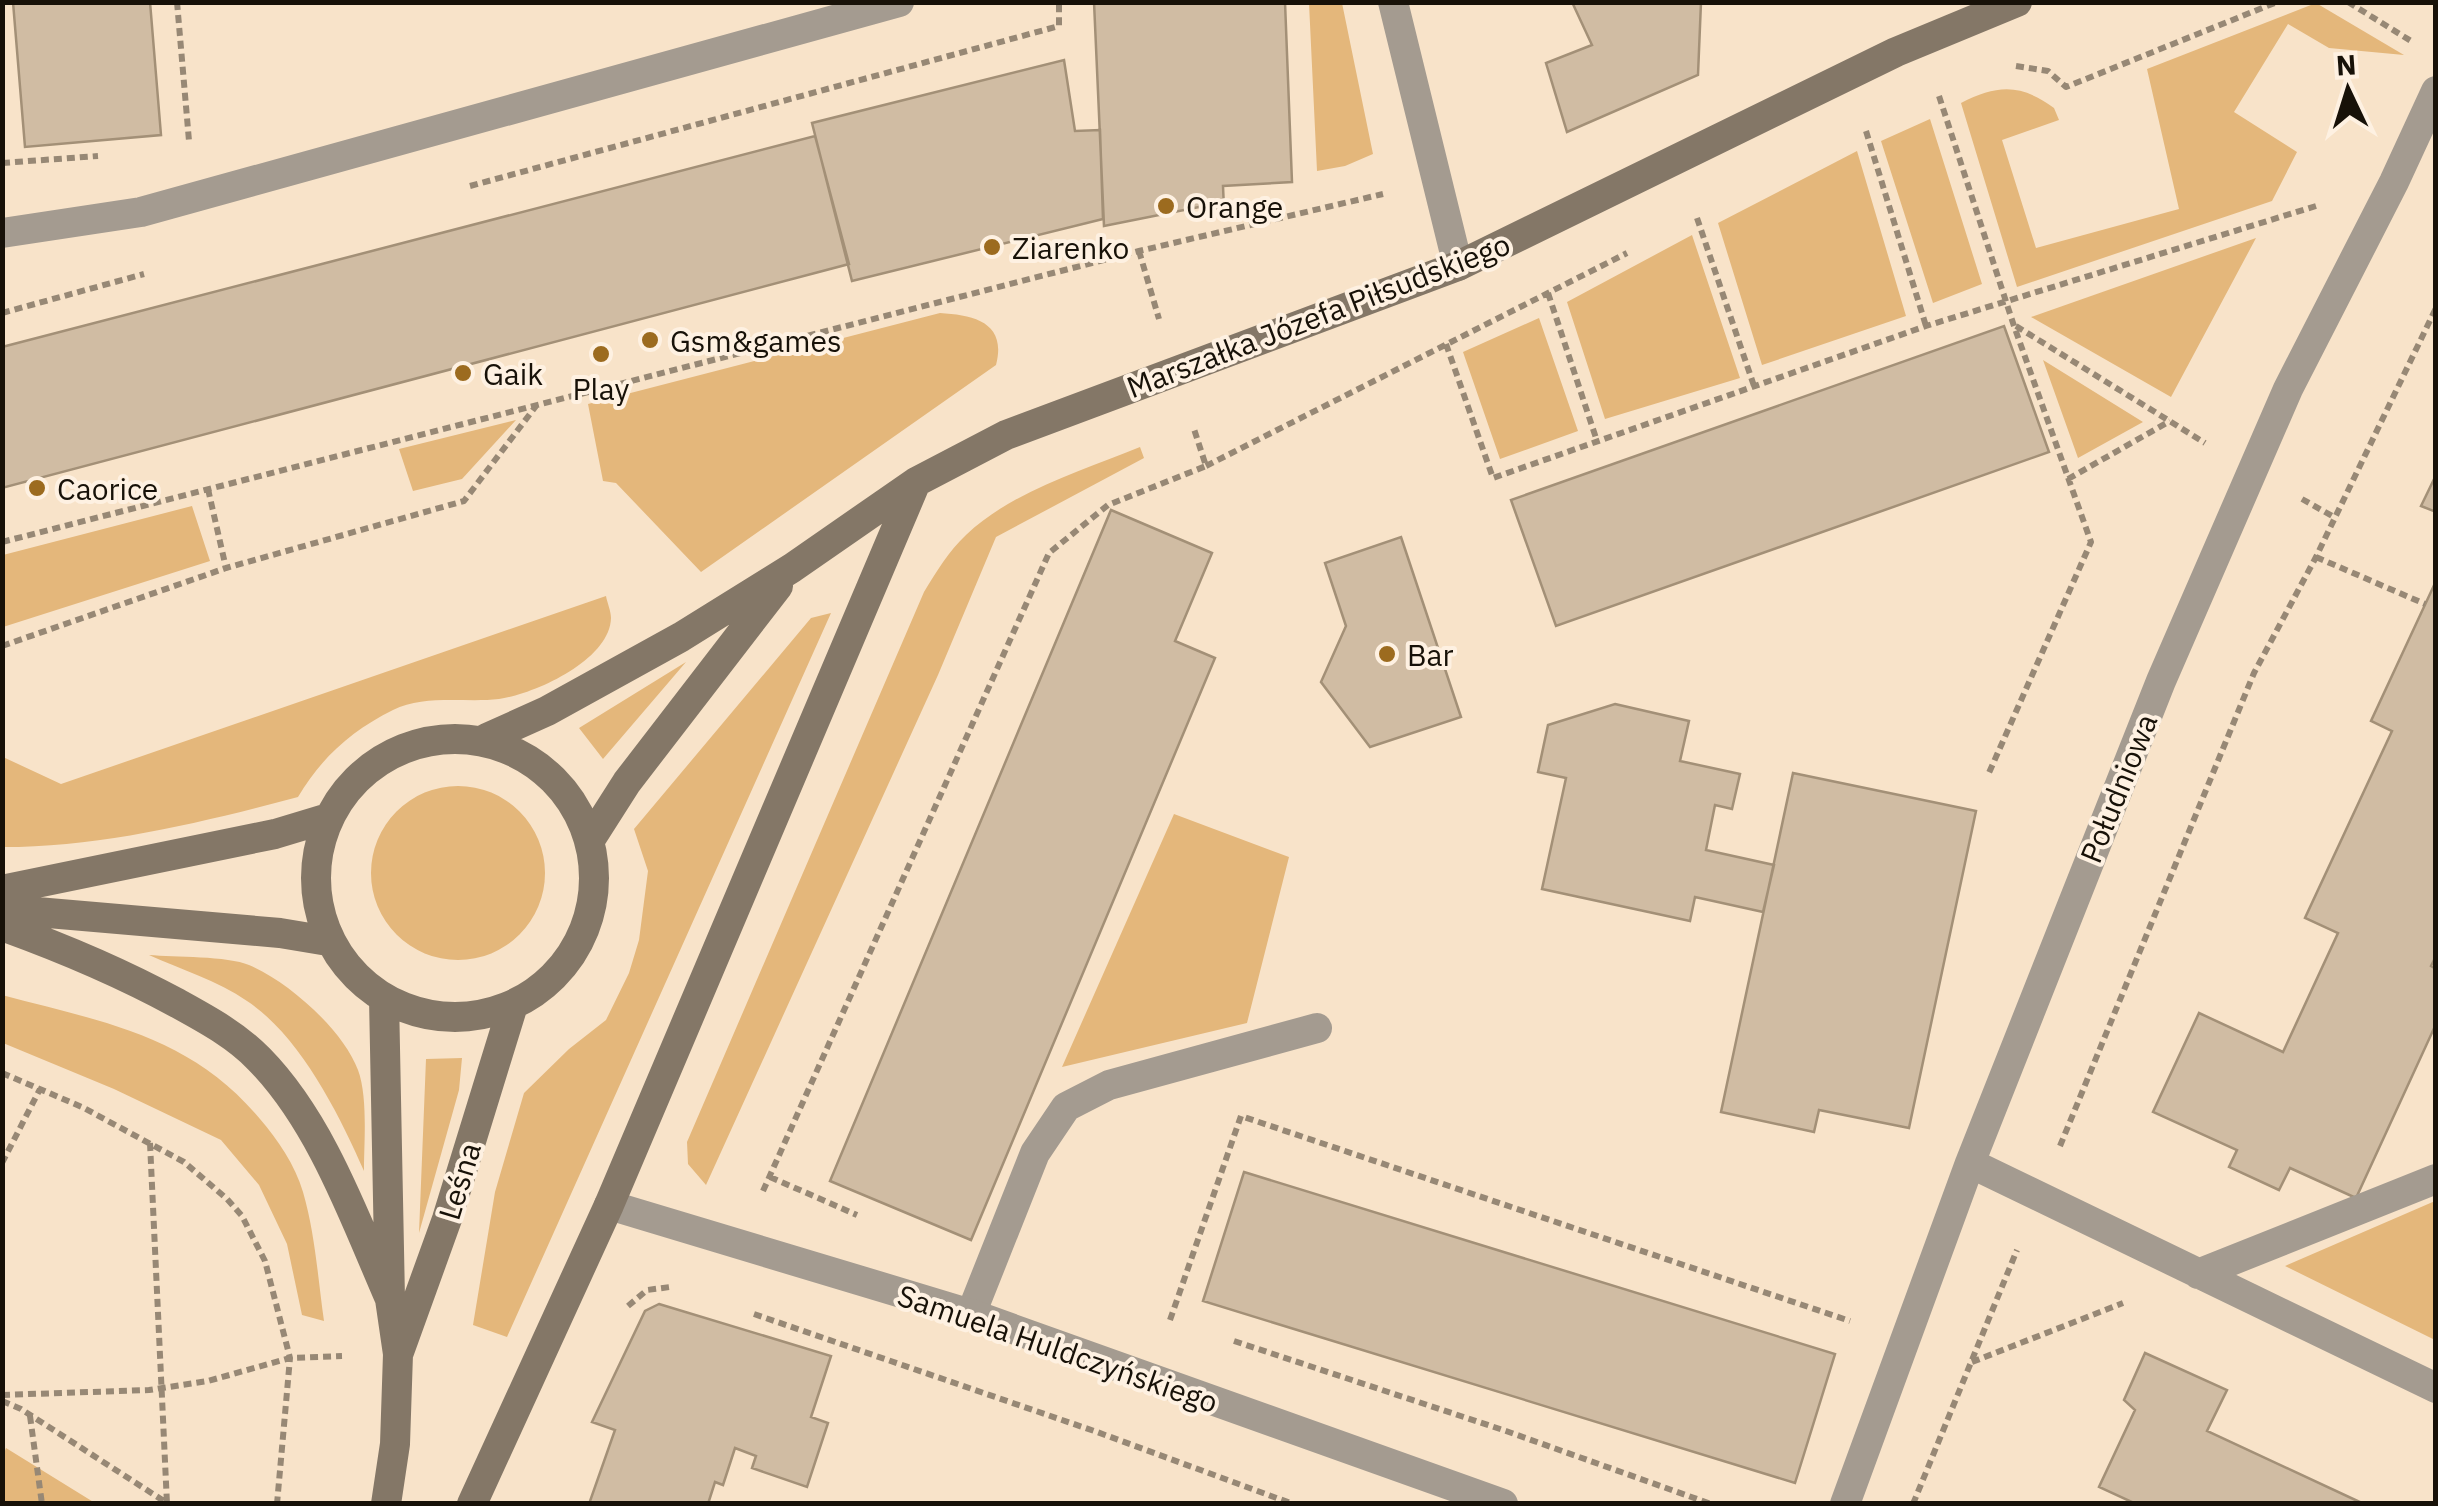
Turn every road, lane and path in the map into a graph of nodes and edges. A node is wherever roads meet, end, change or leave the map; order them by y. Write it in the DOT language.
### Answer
graph roads {
  1 [pos="176,2"];
  2 [pos="899,2"];
  3 [pos="1059,2"];
  4 [pos="1392,2"];
  5 [pos="2017,2"];
  6 [pos="2277,2"];
  7 [pos="2348,2"];
  8 [pos="2421,47"];
  9 [pos="2016,66"];
  10 [pos="1950,90"];
  11 [pos="2436,92"];
  12 [pos="1939,94"];
  13 [pos="1924,102"];
  14 [pos="1881,124"];
  15 [pos="1866,131"];
  16 [pos="1849,140"];
  17 [pos="189,148"];
  18 [pos="100,156"];
  19 [pos="2,163"];
  20 [pos="1435,180"];
  21 [pos="2394,182"];
  22 [pos="464,188"];
  23 [pos="1681,226"];
  24 [pos="2,232"];
  25 [pos="1631,251"];
  26 [pos="1458,266"];
  27 [pos="156,271"];
  28 [pos="1548,293"];
  29 [pos="2007,301"];
  30 [pos="2436,308"];
  31 [pos="2,313"];
  32 [pos="1926,326"];
  33 [pos="2014,326"];
  34 [pos="1446,344"];
  35 [pos="1754,386"];
  36 [pos="536,406"];
  37 [pos="2170,421"];
  38 [pos="1597,441"];
  39 [pos="1206,466"];
  40 [pos="2252,471"];
  41 [pos="2068,479"];
  42 [pos="916,482"];
  43 [pos="208,489"];
  44 [pos="2334,517"];
  45 [pos="2,542"];
  46 [pos="1049,552"];
  47 [pos="2316,557"];
  48 [pos="226,568"];
  49 [pos="792,568"];
  50 [pos="2425,604"];
  51 [pos="2,646"];
  52 [pos="486,738"];
  53 [pos="1988,776"];
  54 [pos="328,818"];
  55 [pos="590,840"];
  56 [pos="2,890"];
  57 [pos="2,908"];
  58 [pos="2,926"];
  59 [pos="328,941"];
  60 [pos="384,998"];
  61 [pos="513,1005"];
  62 [pos="1317,1028"];
  63 [pos="2,1073"];
  64 [pos="40,1088"];
  65 [pos="150,1143"];
  66 [pos="2,1163"];
  67 [pos="1970,1164"];
  68 [pos="2436,1179"];
  69 [pos="2039,1197"];
  70 [pos="609,1206"];
  71 [pos="738,1246"];
  72 [pos="2198,1274"];
  73 [pos="674,1286"];
  74 [pos="390,1299"];
  75 [pos="629,1305"];
  76 [pos="752,1313"];
  77 [pos="971,1314"];
  78 [pos="1170,1320"];
  79 [pos="1858,1323"];
  80 [pos="398,1354"];
  81 [pos="290,1358"];
  82 [pos="1971,1363"];
  83 [pos="162,1388"];
  84 [pos="2436,1388"];
  85 [pos="2,1398"];
  86 [pos="30,1415"];
  87 [pos="42,1504"];
  88 [pos="277,1504"];
  89 [pos="386,1504"];
  90 [pos="472,1504"];
  91 [pos="1293,1504"];
  92 [pos="1503,1504"];
  93 [pos="1845,1504"];
  94 [pos="1913,1504"];
  1 -- 17 [label="path"];
  2 -- 24 [label="street"];
  3 -- 22 [label="path"];
  4 -- 20 [label="street"];
  5 -- 26 [label="street, Marszałka Józefa Piłsudskiego"];
  6 -- 9 [label="path"];
  7 -- 8 [label="path"];
  10 -- 12 [label="path"];
  11 -- 21 [label="street, Południowa"];
  12 -- 13 [label="path"];
  12 -- 29 [label="path"];
  14 -- 15 [label="path"];
  15 -- 16 [label="path"];
  15 -- 32 [label="path"];
  18 -- 19 [label="path"];
  20 -- 26 [label="street"];
  20 -- 36 [label="path"];
  21 -- 29 [label="path"];
  21 -- 40 [label="street, Południowa"];
  23 -- 35 [label="path"];
  25 -- 28 [label="path"];
  26 -- 42 [label="street, Marszałka Józefa Piłsudskiego"];
  27 -- 31 [label="path"];
  28 -- 34 [label="path"];
  28 -- 38 [label="path"];
  29 -- 32 [label="path"];
  29 -- 33 [label="path"];
  30 -- 44 [label="path"];
  32 -- 35 [label="path"];
  33 -- 37 [label="path"];
  33 -- 41 [label="path"];
  34 -- 38 [label="path"];
  34 -- 39 [label="path"];
  35 -- 38 [label="path"];
  36 -- 43 [label="path"];
  36 -- 48 [label="path"];
  37 -- 40 [label="path"];
  37 -- 41 [label="path"];
  40 -- 44 [label="path"];
  40 -- 67 [label="street, Południowa"];
  41 -- 53 [label="path"];
  42 -- 49 [label="street, Marszałka Józefa Piłsudskiego"];
  42 -- 70 [label="street"];
  43 -- 45 [label="path"];
  43 -- 48 [label="path"];
  44 -- 47 [label="path"];
  46 -- 71 [label="path"];
  47 -- 50 [label="path"];
  47 -- 69 [label="path"];
  48 -- 51 [label="path"];
  49 -- 52 [label="street"];
  49 -- 55 [label="street"];
  52 -- 54 [label="street"];
  52 -- 55 [label="street"];
  54 -- 56 [label="street"];
  54 -- 59 [label="street"];
  55 -- 61 [label="street"];
  57 -- 59 [label="street"];
  58 -- 74 [label="street"];
  59 -- 60 [label="street"];
  60 -- 61 [label="street"];
  60 -- 74 [label="street, Leśna"];
  61 -- 80 [label="street, Leśna"];
  62 -- 77 [label="street"];
  63 -- 64 [label="path"];
  64 -- 65 [label="path"];
  64 -- 66 [label="path"];
  65 -- 81 [label="path"];
  65 -- 83 [label="path"];
  67 -- 69 [label="street"];
  67 -- 93 [label="street, Południowa"];
  68 -- 72 [label="street"];
  69 -- 72 [label="street"];
  69 -- 82 [label="path"];
  70 -- 71 [label="street, Samuela Huldczyńskiego"];
  70 -- 90 [label="street"];
  71 -- 77 [label="street, Samuela Huldczyńskiego"];
  72 -- 82 [label="path"];
  72 -- 84 [label="street"];
  73 -- 75 [label="path"];
  74 -- 80 [label="street, Leśna"];
  76 -- 91 [label="path"];
  77 -- 92 [label="street, Samuela Huldczyńskiego"];
  78 -- 79 [label="path"];
  80 -- 89 [label="street, Leśna"];
  81 -- 83 [label="path"];
  81 -- 88 [label="path"];
  82 -- 94 [label="path"];
  83 -- 85 [label="path"];
  83 -- 86 [label="path"];
  85 -- 86 [label="path"];
  86 -- 87 [label="path"];
}
